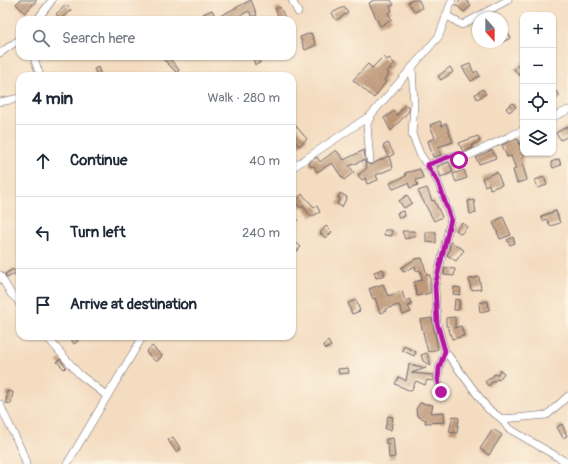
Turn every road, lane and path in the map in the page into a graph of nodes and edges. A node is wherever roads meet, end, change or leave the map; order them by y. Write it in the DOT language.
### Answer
graph roads {
  1 [pos="52,0"];
  2 [pos="292,0"];
  3 [pos="452,0"];
  4 [pos="508,0"];
  5 [pos="298,12"];
  6 [pos="446,15"];
  7 [pos="41,16"];
  8 [pos="16,43"];
  9 [pos="0,53"];
  10 [pos="35,60"];
  11 [pos="412,67"];
  12 [pos="39,72"];
  13 [pos="16,99"];
  14 [pos="0,102"];
  15 [pos="568,110"];
  16 [pos="371,115"];
  17 [pos="556,116"];
  18 [pos="520,131"];
  19 [pos="370,160"];
  20 [pos="296,165"];
  21 [pos="427,165"];
  22 [pos="0,275"];
  23 [pos="16,298"];
  24 [pos="49,340"];
  25 [pos="142,340"];
  26 [pos="445,351"];
  27 [pos="441,392"];
  28 [pos="107,396"];
  29 [pos="568,396"];
  30 [pos="0,404"];
  31 [pos="502,419"];
  32 [pos="568,463"];
  33 [pos="26,464"];
  34 [pos="67,464"];
  1 -- 7 [label="street"];
  2 -- 5 [label="street"];
  3 -- 6 [label="street"];
  4 -- 6 [label="street"];
  6 -- 11 [label="street"];
  8 -- 9 [label="street"];
  10 -- 12 [label="street"];
  11 -- 16 [label="street"];
  11 -- 21 [label="street"];
  13 -- 14 [label="street"];
  15 -- 17 [label="street"];
  16 -- 19 [label="street"];
  16 -- 20 [label="street"];
  18 -- 21 [label="street"];
  21 -- 26 [label="street"];
  22 -- 23 [label="street"];
  24 -- 28 [label="street"];
  25 -- 28 [label="street"];
  26 -- 27 [label="street"];
  26 -- 31 [label="street"];
  28 -- 34 [label="street"];
  29 -- 31 [label="street"];
  30 -- 33 [label="street"];
  31 -- 32 [label="street"];
}
